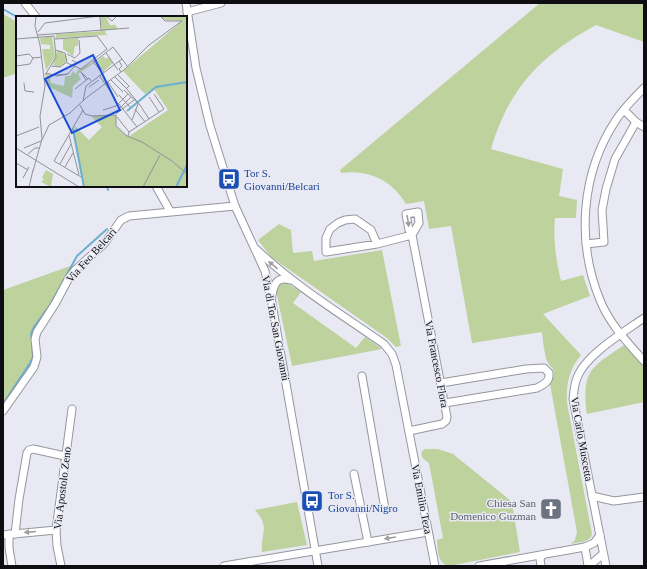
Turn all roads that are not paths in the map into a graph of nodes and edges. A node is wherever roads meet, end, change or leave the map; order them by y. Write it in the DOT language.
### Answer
graph roads {
  1 [pos="25,3"];
  2 [pos="186,3"];
  3 [pos="221,3"];
  4 [pos="187,12"];
  5 [pos="35,16"];
  6 [pos="644,88"];
  7 [pos="624,110"];
  8 [pos="636,122"];
  9 [pos="644,126"];
  10 [pos="157,187"];
  11 [pos="235,206"];
  12 [pos="170,211"];
  13 [pos="377,244"];
  14 [pos="586,244"];
  15 [pos="254,247"];
  16 [pos="294,282"];
  17 [pos="271,298"];
  18 [pos="644,318"];
  19 [pos="621,335"];
  20 [pos="644,361"];
  21 [pos="362,376"];
  22 [pos="441,383"];
  23 [pos="445,403"];
  24 [pos="72,409"];
  25 [pos="3,411"];
  26 [pos="409,431"];
  27 [pos="66,456"];
  28 [pos="354,474"];
  29 [pos="592,496"];
  30 [pos="644,497"];
  31 [pos="385,509"];
  32 [pos="56,530"];
  33 [pos="428,532"];
  34 [pos="9,534"];
  35 [pos="600,535"];
  36 [pos="368,542"];
  37 [pos="584,547"];
  38 [pos="316,550"];
  39 [pos="603,554"];
  40 [pos="542,556"];
  41 [pos="500,564"];
  42 [pos="12,566"];
  43 [pos="61,566"];
  44 [pos="224,566"];
  45 [pos="318,566"];
  46 [pos="435,566"];
  47 [pos="479,566"];
  48 [pos="540,566"];
  49 [pos="588,566"];
  50 [pos="592,566"];
  51 [pos="606,566"];
  1 -- 5 [label="street"];
  2 -- 4 [label="street, Via di Tor San Giovanni"];
  3 -- 4 [label="street"];
  4 -- 11 [label="street, Via di Tor San Giovanni"];
  6 -- 7 [label="street"];
  7 -- 8 [label="street"];
  7 -- 14 [label="street"];
  8 -- 9 [label="street"];
  8 -- 14 [label="street"];
  10 -- 12 [label="street"];
  11 -- 12 [label="street, Via Feo Belcari"];
  11 -- 15 [label="street, Via di Tor San Giovanni"];
  12 -- 25 [label="street, Via Feo Belcari"];
  13 -- 13 [label="street"];
  13 -- 22 [label="street, Via Francesco Flora"];
  14 -- 19 [label="street"];
  16 -- 15 [label="street, one-way"];
  15 -- 17 [label="street, Via di Tor San Giovanni"];
  16 -- 17 [label="street"];
  16 -- 26 [label="street"];
  17 -- 38 [label="street, Via di Tor San Giovanni"];
  18 -- 19 [label="street, Via Carlo Muscetta"];
  19 -- 20 [label="street"];
  19 -- 29 [label="street, Via Carlo Muscetta"];
  21 -- 31 [label="street"];
  22 -- 23 [label="street, Via Francesco Flora"];
  22 -- 23 [label="street"];
  23 -- 26 [label="street, Via Francesco Flora"];
  24 -- 27 [label="street, Via Apostolo Zeno"];
  26 -- 33 [label="street, Via Emilio Teza"];
  27 -- 32 [label="street, Via Apostolo Zeno"];
  27 -- 34 [label="street"];
  28 -- 36 [label="street"];
  29 -- 30 [label="street"];
  29 -- 35 [label="street, Via Carlo Muscetta"];
  32 -- 34 [label="street, one-way"];
  32 -- 43 [label="street, Via Apostolo Zeno"];
  33 -- 36 [label="street, one-way"];
  33 -- 46 [label="street, Via Emilio Teza"];
  34 -- 42 [label="street"];
  35 -- 37 [label="street"];
  35 -- 39 [label="street, Via Carlo Muscetta"];
  36 -- 38 [label="street"];
  37 -- 39 [label="street"];
  37 -- 40 [label="street"];
  37 -- 49 [label="street"];
  38 -- 44 [label="street"];
  38 -- 45 [label="street, Via di Tor San Giovanni"];
  39 -- 49 [label="street"];
  39 -- 51 [label="street, Via Carlo Muscetta"];
  40 -- 41 [label="street"];
  40 -- 48 [label="street"];
  41 -- 47 [label="street"];
  50 -- 51 [label="street"];
}
